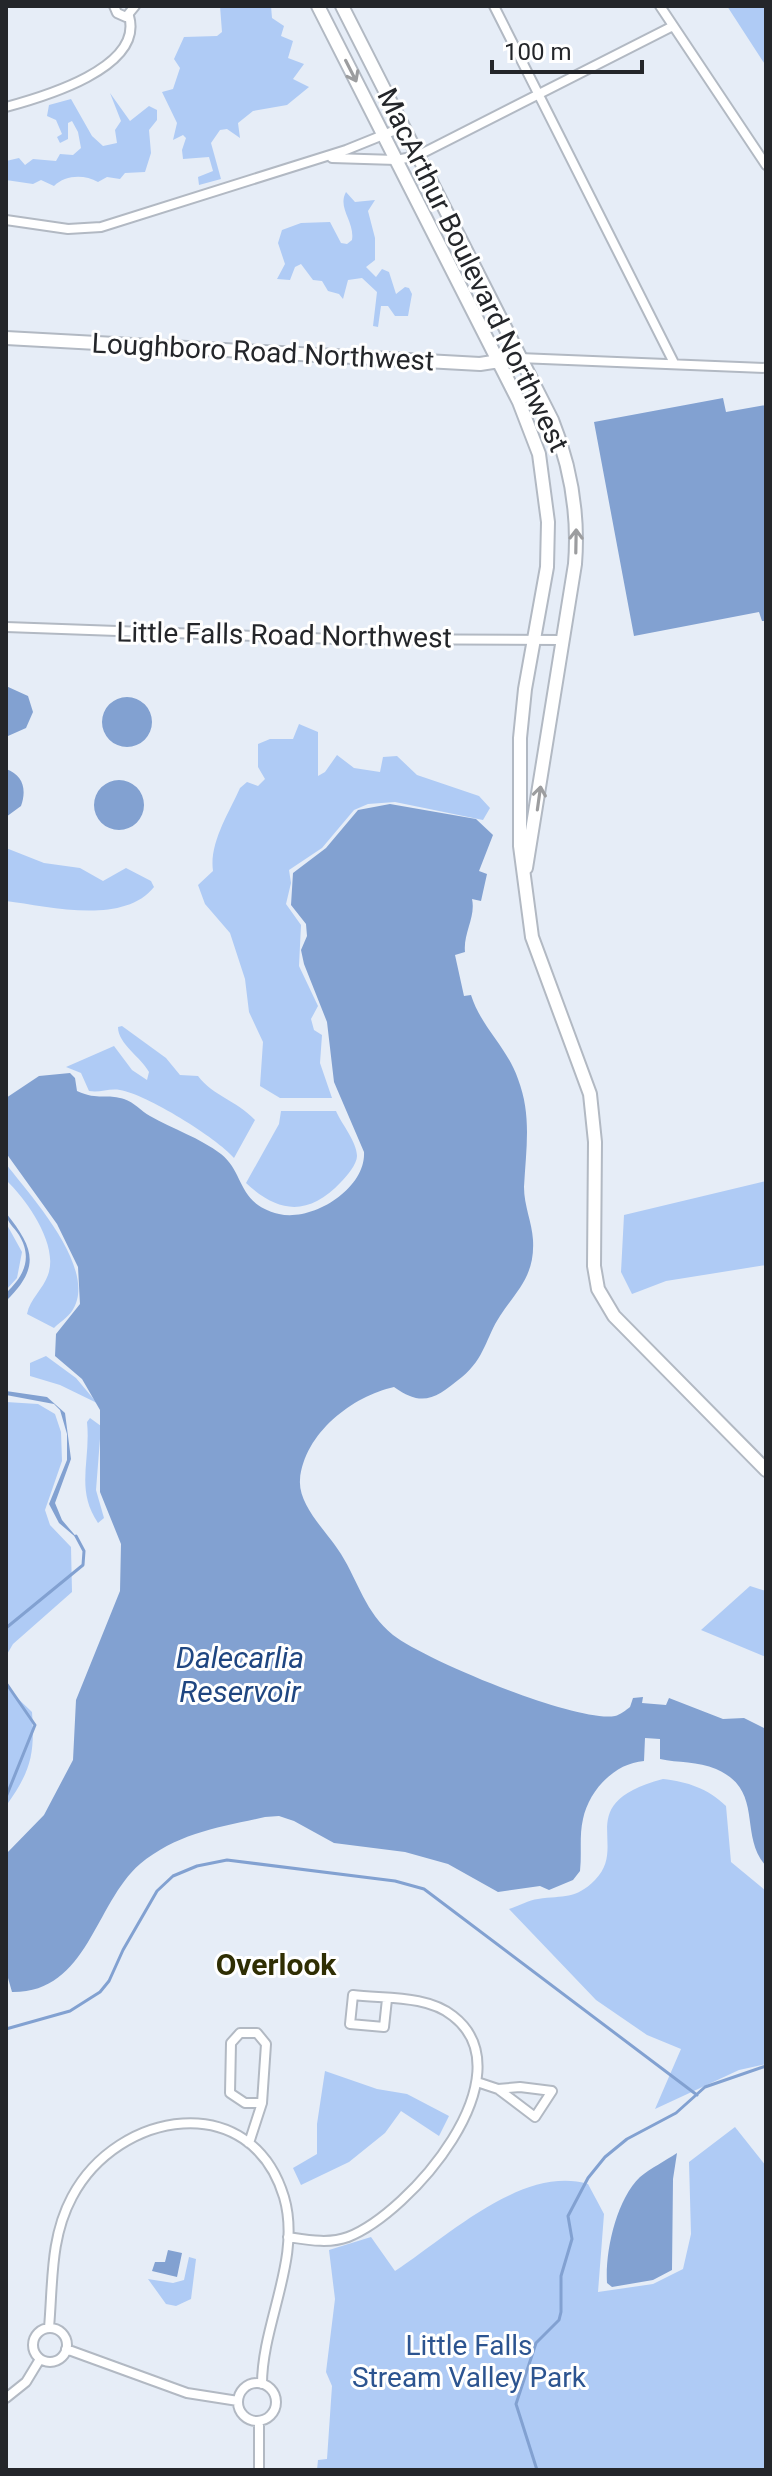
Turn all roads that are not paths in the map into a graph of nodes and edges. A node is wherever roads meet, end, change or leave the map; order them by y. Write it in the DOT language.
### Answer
graph roads {
  1 [pos="114,6"];
  2 [pos="135,6"];
  3 [pos="318,6"];
  4 [pos="342,6"];
  5 [pos="494,6"];
  6 [pos="660,6"];
  7 [pos="129,16"];
  8 [pos="673,26"];
  9 [pos="539,95"];
  10 [pos="6,107"];
  11 [pos="403,127"];
  12 [pos="383,135"];
  13 [pos="417,156"];
  14 [pos="323,157"];
  15 [pos="396,160"];
  16 [pos="766,165"];
  17 [pos="6,220"];
  18 [pos="6,338"];
  19 [pos="519,358"];
  20 [pos="497,363"];
  21 [pos="674,363"];
  22 [pos="766,368"];
  23 [pos="6,627"];
  24 [pos="534,638"];
  25 [pos="562,640"];
  26 [pos="525,875"];
  27 [pos="766,1470"];
  28 [pos="387,1999"];
  29 [pos="477,2082"];
  30 [pos="498,2089"];
  31 [pos="262,2103"];
  32 [pos="249,2143"];
  33 [pos="288,2237"];
  34 [pos="49,2328"];
  35 [pos="66,2349"];
  36 [pos="40,2359"];
  37 [pos="262,2384"];
  38 [pos="6,2398"];
  39 [pos="238,2401"];
  40 [pos="259,2421"];
  41 [pos="259,2470"];
  1 -- 7 [label="street"];
  2 -- 7 [label="street"];
  3 -- 12 [label="main road, MacArthur Boulevard Northwest, one-way"];
  4 -- 11 [label="main road, MacArthur Boulevard Northwest"];
  5 -- 9 [label="street"];
  6 -- 8 [label="street"];
  7 -- 10 [label="street"];
  8 -- 9 [label="street"];
  8 -- 16 [label="street"];
  9 -- 13 [label="street"];
  9 -- 21 [label="street"];
  11 -- 12 [label="street"];
  11 -- 13 [label="main road, MacArthur Boulevard Northwest"];
  12 -- 14 [label="street"];
  12 -- 15 [label="main road, MacArthur Boulevard Northwest"];
  13 -- 15 [label="street"];
  13 -- 19 [label="main road, MacArthur Boulevard Northwest"];
  14 -- 15 [label="street"];
  14 -- 17 [label="street"];
  15 -- 20 [label="main road, MacArthur Boulevard Northwest"];
  18 -- 20 [label="main road, Loughboro Road Northwest"];
  19 -- 20 [label="main road, Loughboro Road Northwest"];
  19 -- 21 [label="street"];
  25 -- 19 [label="main road, MacArthur Boulevard Northwest, one-way"];
  20 -- 24 [label="main road, MacArthur Boulevard Northwest"];
  21 -- 22 [label="street"];
  23 -- 24 [label="street, Little Falls Road Northwest"];
  24 -- 25 [label="street, Little Falls Road Northwest"];
  24 -- 26 [label="main road, MacArthur Boulevard Northwest"];
  26 -- 25 [label="main road, MacArthur Boulevard Northwest, one-way"];
  26 -- 27 [label="main road, MacArthur Boulevard Northwest"];
  28 -- 28 [label="street"];
  28 -- 29 [label="street"];
  29 -- 30 [label="street"];
  29 -- 33 [label="street"];
  30 -- 30 [label="street"];
  31 -- 31 [label="street"];
  31 -- 32 [label="street"];
  32 -- 33 [label="street"];
  32 -- 34 [label="street"];
  33 -- 37 [label="street"];
  34 -- 35 [label="street"];
  34 -- 36 [label="street"];
  35 -- 36 [label="street"];
  35 -- 39 [label="street"];
  36 -- 38 [label="street"];
  37 -- 39 [label="street"];
  37 -- 40 [label="street"];
  39 -- 40 [label="street"];
  40 -- 41 [label="street"];
}
